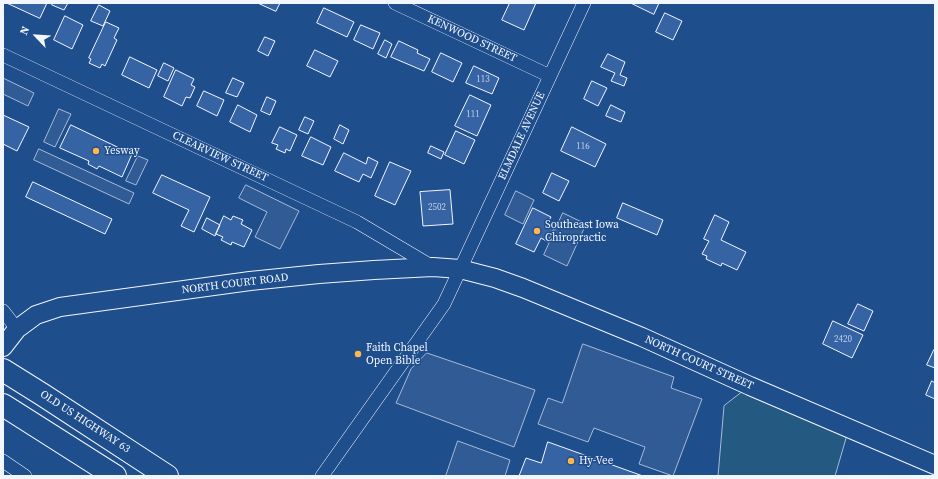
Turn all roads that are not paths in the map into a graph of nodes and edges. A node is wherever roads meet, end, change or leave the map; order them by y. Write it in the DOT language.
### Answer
graph roads {
  1 [pos="395,3"];
  2 [pos="584,3"];
  3 [pos="3,55"];
  4 [pos="550,76"];
  5 [pos="434,267"];
  6 [pos="460,269"];
  7 [pos="3,311"];
  8 [pos="17,329"];
  9 [pos="3,347"];
  10 [pos="3,370"];
  11 [pos="3,405"];
  12 [pos="3,461"];
  13 [pos="935,465"];
  14 [pos="25,476"];
  15 [pos="115,476"];
  16 [pos="167,476"];
  17 [pos="322,476"];
  1 -- 4 [label="street, KENWOOD STREET"];
  2 -- 4 [label="street, ELMDALE AVENUE"];
  3 -- 5 [label="street, CLEARVIEW STREET"];
  4 -- 6 [label="street, ELMDALE AVENUE"];
  5 -- 6 [label="main road, NORTH COURT ROAD"];
  5 -- 8 [label="main road, NORTH COURT ROAD"];
  6 -- 13 [label="main road, NORTH COURT STREET"];
  6 -- 17 [label="street, ELMDALE AVENUE"];
  7 -- 8 [label="street"];
  8 -- 9 [label="main road, NORTH COURT ROAD"];
  10 -- 16 [label="highway, OLD US HIGHWAY 63"];
  11 -- 15 [label="highway"];
  12 -- 14 [label="street"];
}
